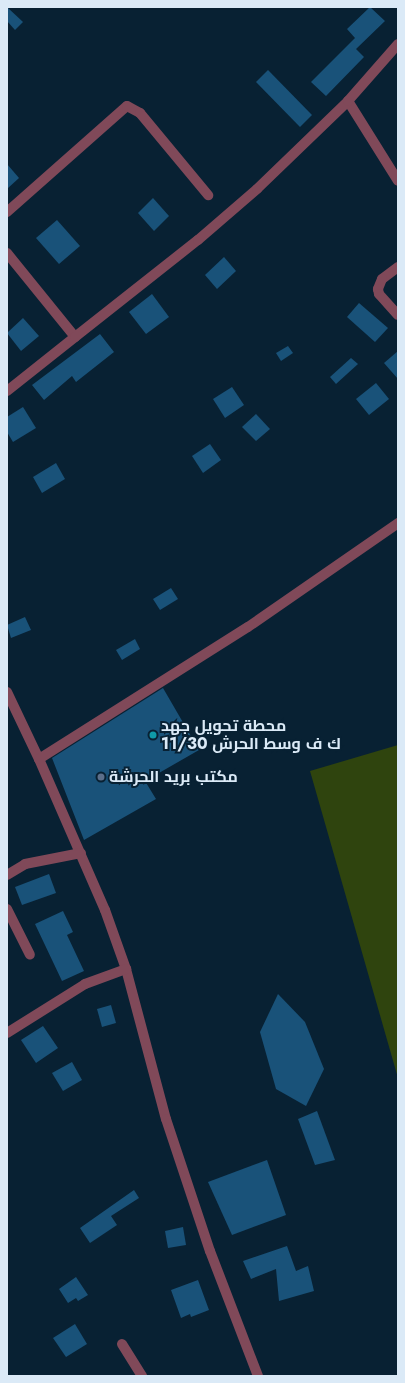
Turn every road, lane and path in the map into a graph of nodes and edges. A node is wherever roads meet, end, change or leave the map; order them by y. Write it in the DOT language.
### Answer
graph roads {
  1 [pos="398,44"];
  2 [pos="348,101"];
  3 [pos="398,181"];
  4 [pos="208,195"];
  5 [pos="7,212"];
  6 [pos="7,253"];
  7 [pos="398,267"];
  8 [pos="398,315"];
  9 [pos="75,337"];
  10 [pos="7,391"];
  11 [pos="398,523"];
  12 [pos="7,692"];
  13 [pos="40,759"];
  14 [pos="81,853"];
  15 [pos="7,875"];
  16 [pos="7,909"];
  17 [pos="30,955"];
  18 [pos="126,969"];
  19 [pos="7,1033"];
  20 [pos="122,1344"];
  21 [pos="142,1376"];
  22 [pos="258,1376"];
  1 -- 2 [label="street"];
  2 -- 3 [label="street"];
  2 -- 9 [label="street"];
  4 -- 5 [label="street"];
  6 -- 9 [label="street"];
  7 -- 8 [label="street"];
  9 -- 10 [label="street"];
  11 -- 13 [label="street"];
  12 -- 13 [label="street"];
  13 -- 14 [label="street"];
  14 -- 15 [label="street"];
  14 -- 18 [label="street"];
  16 -- 17 [label="street"];
  18 -- 19 [label="street"];
  18 -- 22 [label="street"];
  20 -- 21 [label="street"];
}
